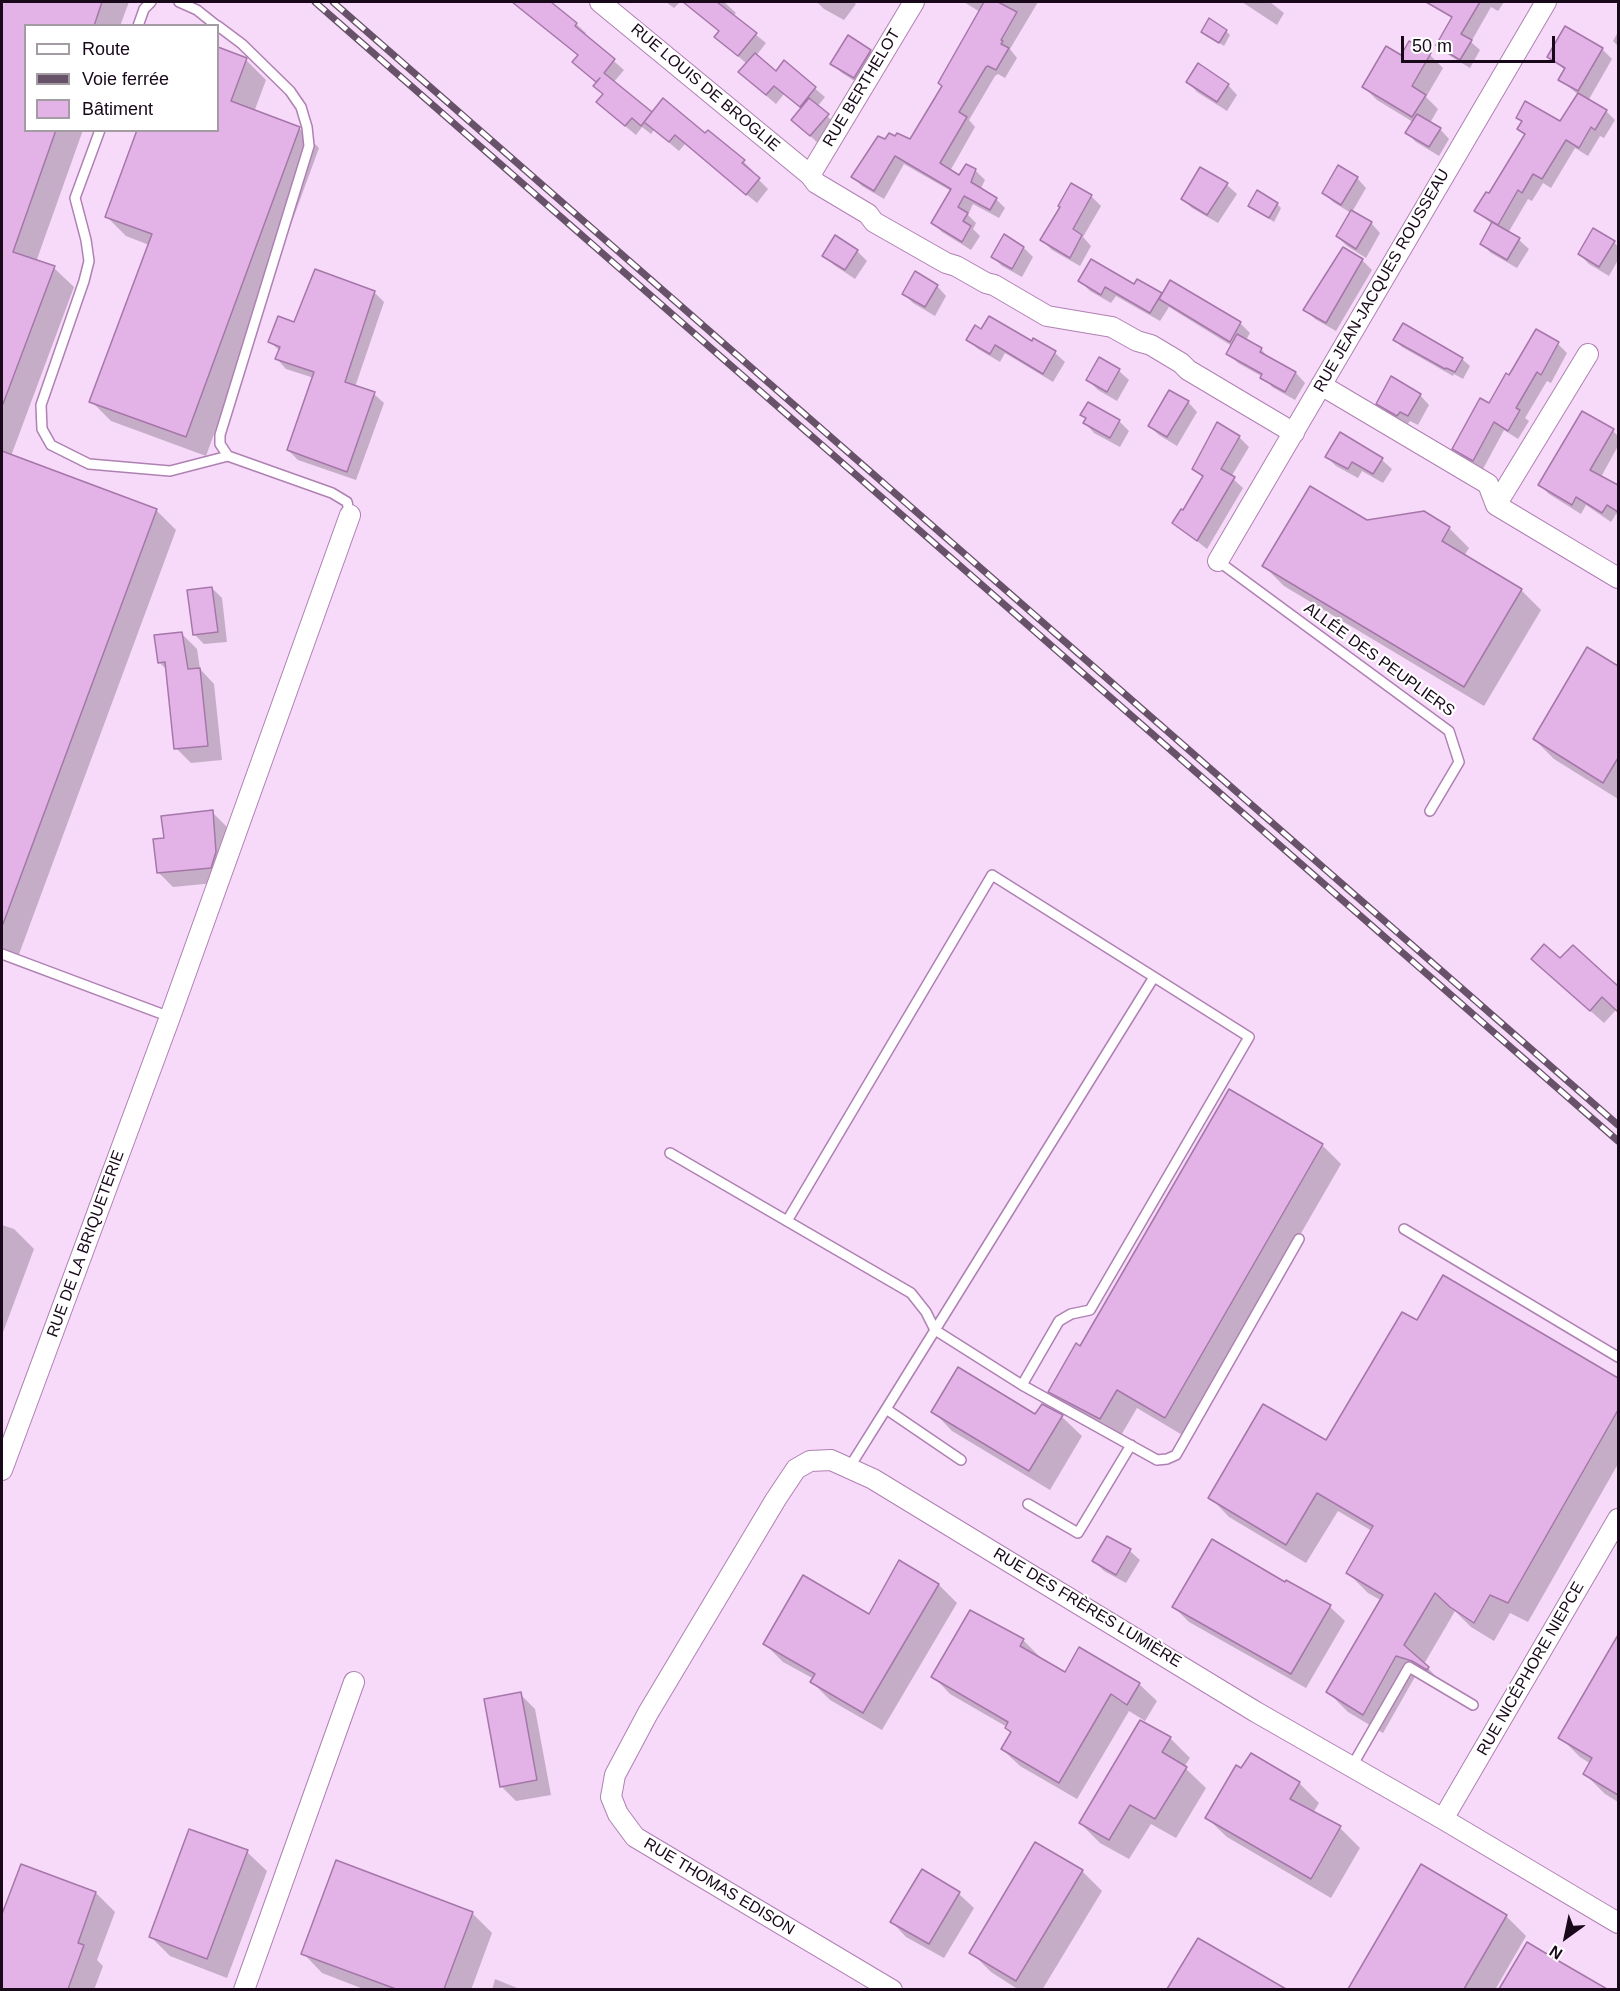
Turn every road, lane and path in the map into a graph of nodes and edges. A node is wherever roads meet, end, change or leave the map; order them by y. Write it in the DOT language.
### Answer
graph roads {
  1 [pos="151,2"];
  2 [pos="179,2"];
  3 [pos="600,2"];
  4 [pos="914,2"];
  5 [pos="1546,2"];
  6 [pos="139,24"];
  7 [pos="214,24"];
  8 [pos="219,27"];
  9 [pos="99,132"];
  10 [pos="810,175"];
  11 [pos="1588,354"];
  12 [pos="1321,385"];
  13 [pos="1294,433"];
  14 [pos="228,456"];
  15 [pos="1496,505"];
  16 [pos="350,515"];
  17 [pos="1218,561"];
  18 [pos="1618,578"];
  19 [pos="1430,811"];
  20 [pos="2,954"];
  21 [pos="1154,977"];
  22 [pos="170,1017"];
  23 [pos="670,1153"];
  24 [pos="787,1221"];
  25 [pos="1404,1229"];
  26 [pos="1299,1239"];
  27 [pos="935,1330"];
  28 [pos="1618,1357"];
  29 [pos="1022,1385"];
  30 [pos="886,1409"];
  31 [pos="1131,1445"];
  32 [pos="961,1460"];
  33 [pos="849,1468"];
  34 [pos="2,1470"];
  35 [pos="1029,1504"];
  36 [pos="1618,1519"];
  37 [pos="354,1682"];
  38 [pos="1473,1705"];
  39 [pos="648,1713"];
  40 [pos="1352,1766"];
  41 [pos="1443,1819"];
  42 [pos="1618,1923"];
  43 [pos="244,1989"];
  44 [pos="892,1989"];
  1 -- 6 [label="lane"];
  2 -- 7 [label="lane"];
  3 -- 10 [label="street, RUE LOUIS DE BROGLIE"];
  4 -- 10 [label="street, RUE BERTHELOT"];
  5 -- 12 [label="street, RUE JEAN-JACQUES ROUSSEAU"];
  8 -- 14 [label="lane"];
  9 -- 14 [label="lane"];
  10 -- 13 [label="street, RUE LOUIS DE BROGLIE"];
  11 -- 15 [label="street"];
  12 -- 13 [label="street, RUE JEAN-JACQUES ROUSSEAU"];
  12 -- 15 [label="street"];
  13 -- 17 [label="street, RUE JEAN-JACQUES ROUSSEAU"];
  14 -- 16 [label="lane"];
  15 -- 18 [label="street"];
  16 -- 22 [label="street, RUE DE LA BRIQUETERIE"];
  17 -- 19 [label="lane, ALLÉE DES PEUPLIERS"];
  20 -- 22 [label="lane"];
  21 -- 24 [label="lane"];
  21 -- 27 [label="lane"];
  21 -- 29 [label="lane"];
  22 -- 34 [label="street, RUE DE LA BRIQUETERIE"];
  23 -- 24 [label="lane"];
  24 -- 27 [label="lane"];
  25 -- 28 [label="lane"];
  26 -- 31 [label="lane"];
  27 -- 29 [label="lane"];
  27 -- 30 [label="lane"];
  29 -- 31 [label="lane"];
  30 -- 32 [label="lane"];
  30 -- 33 [label="lane"];
  31 -- 35 [label="lane"];
  33 -- 39 [label="street, RUE DES FRÈRES LUMIÈRE"];
  33 -- 40 [label="street, RUE DES FRÈRES LUMIÈRE"];
  36 -- 41 [label="street, RUE NICÉPHORE NIEPCE"];
  37 -- 43 [label="street"];
  38 -- 40 [label="lane"];
  39 -- 44 [label="street, RUE THOMAS EDISON"];
  40 -- 41 [label="street, RUE DES FRÈRES LUMIÈRE"];
  41 -- 42 [label="street, RUE DES FRÈRES LUMIÈRE"];
}
